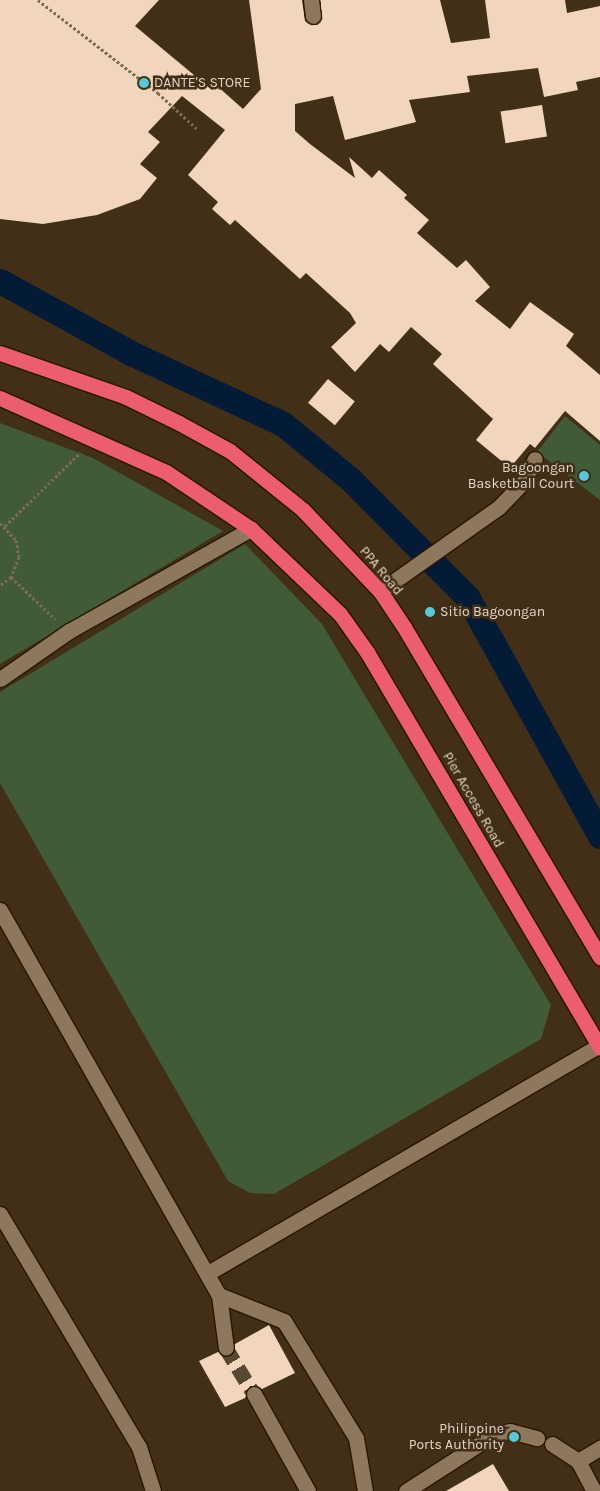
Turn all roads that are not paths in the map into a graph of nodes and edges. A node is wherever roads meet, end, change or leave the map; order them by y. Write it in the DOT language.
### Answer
graph roads {
  1 [pos="311,0"];
  2 [pos="313,16"];
  3 [pos="0,353"];
  4 [pos="0,398"];
  5 [pos="535,459"];
  6 [pos="251,528"];
  7 [pos="380,591"];
  8 [pos="0,679"];
  9 [pos="0,910"];
  10 [pos="600,957"];
  11 [pos="600,1046"];
  12 [pos="0,1214"];
  13 [pos="208,1273"];
  14 [pos="220,1294"];
  15 [pos="226,1348"];
  16 [pos="254,1394"];
  17 [pos="537,1438"];
  18 [pos="552,1444"];
  19 [pos="600,1448"];
  20 [pos="578,1461"];
  21 [pos="153,1491"];
  22 [pos="308,1491"];
  23 [pos="365,1491"];
  24 [pos="406,1491"];
  25 [pos="594,1491"];
  1 -- 2 [label="street"];
  3 -- 7 [label="highway, PPA Road"];
  4 -- 6 [label="highway"];
  5 -- 7 [label="street"];
  6 -- 8 [label="street"];
  6 -- 11 [label="highway, Pier Access Road"];
  7 -- 10 [label="highway, PPA Road"];
  9 -- 13 [label="street"];
  11 -- 13 [label="street"];
  12 -- 21 [label="street"];
  13 -- 14 [label="street"];
  14 -- 15 [label="street"];
  14 -- 23 [label="street"];
  16 -- 22 [label="street"];
  17 -- 24 [label="street"];
  18 -- 20 [label="street"];
  19 -- 20 [label="street"];
  20 -- 25 [label="street"];
}
